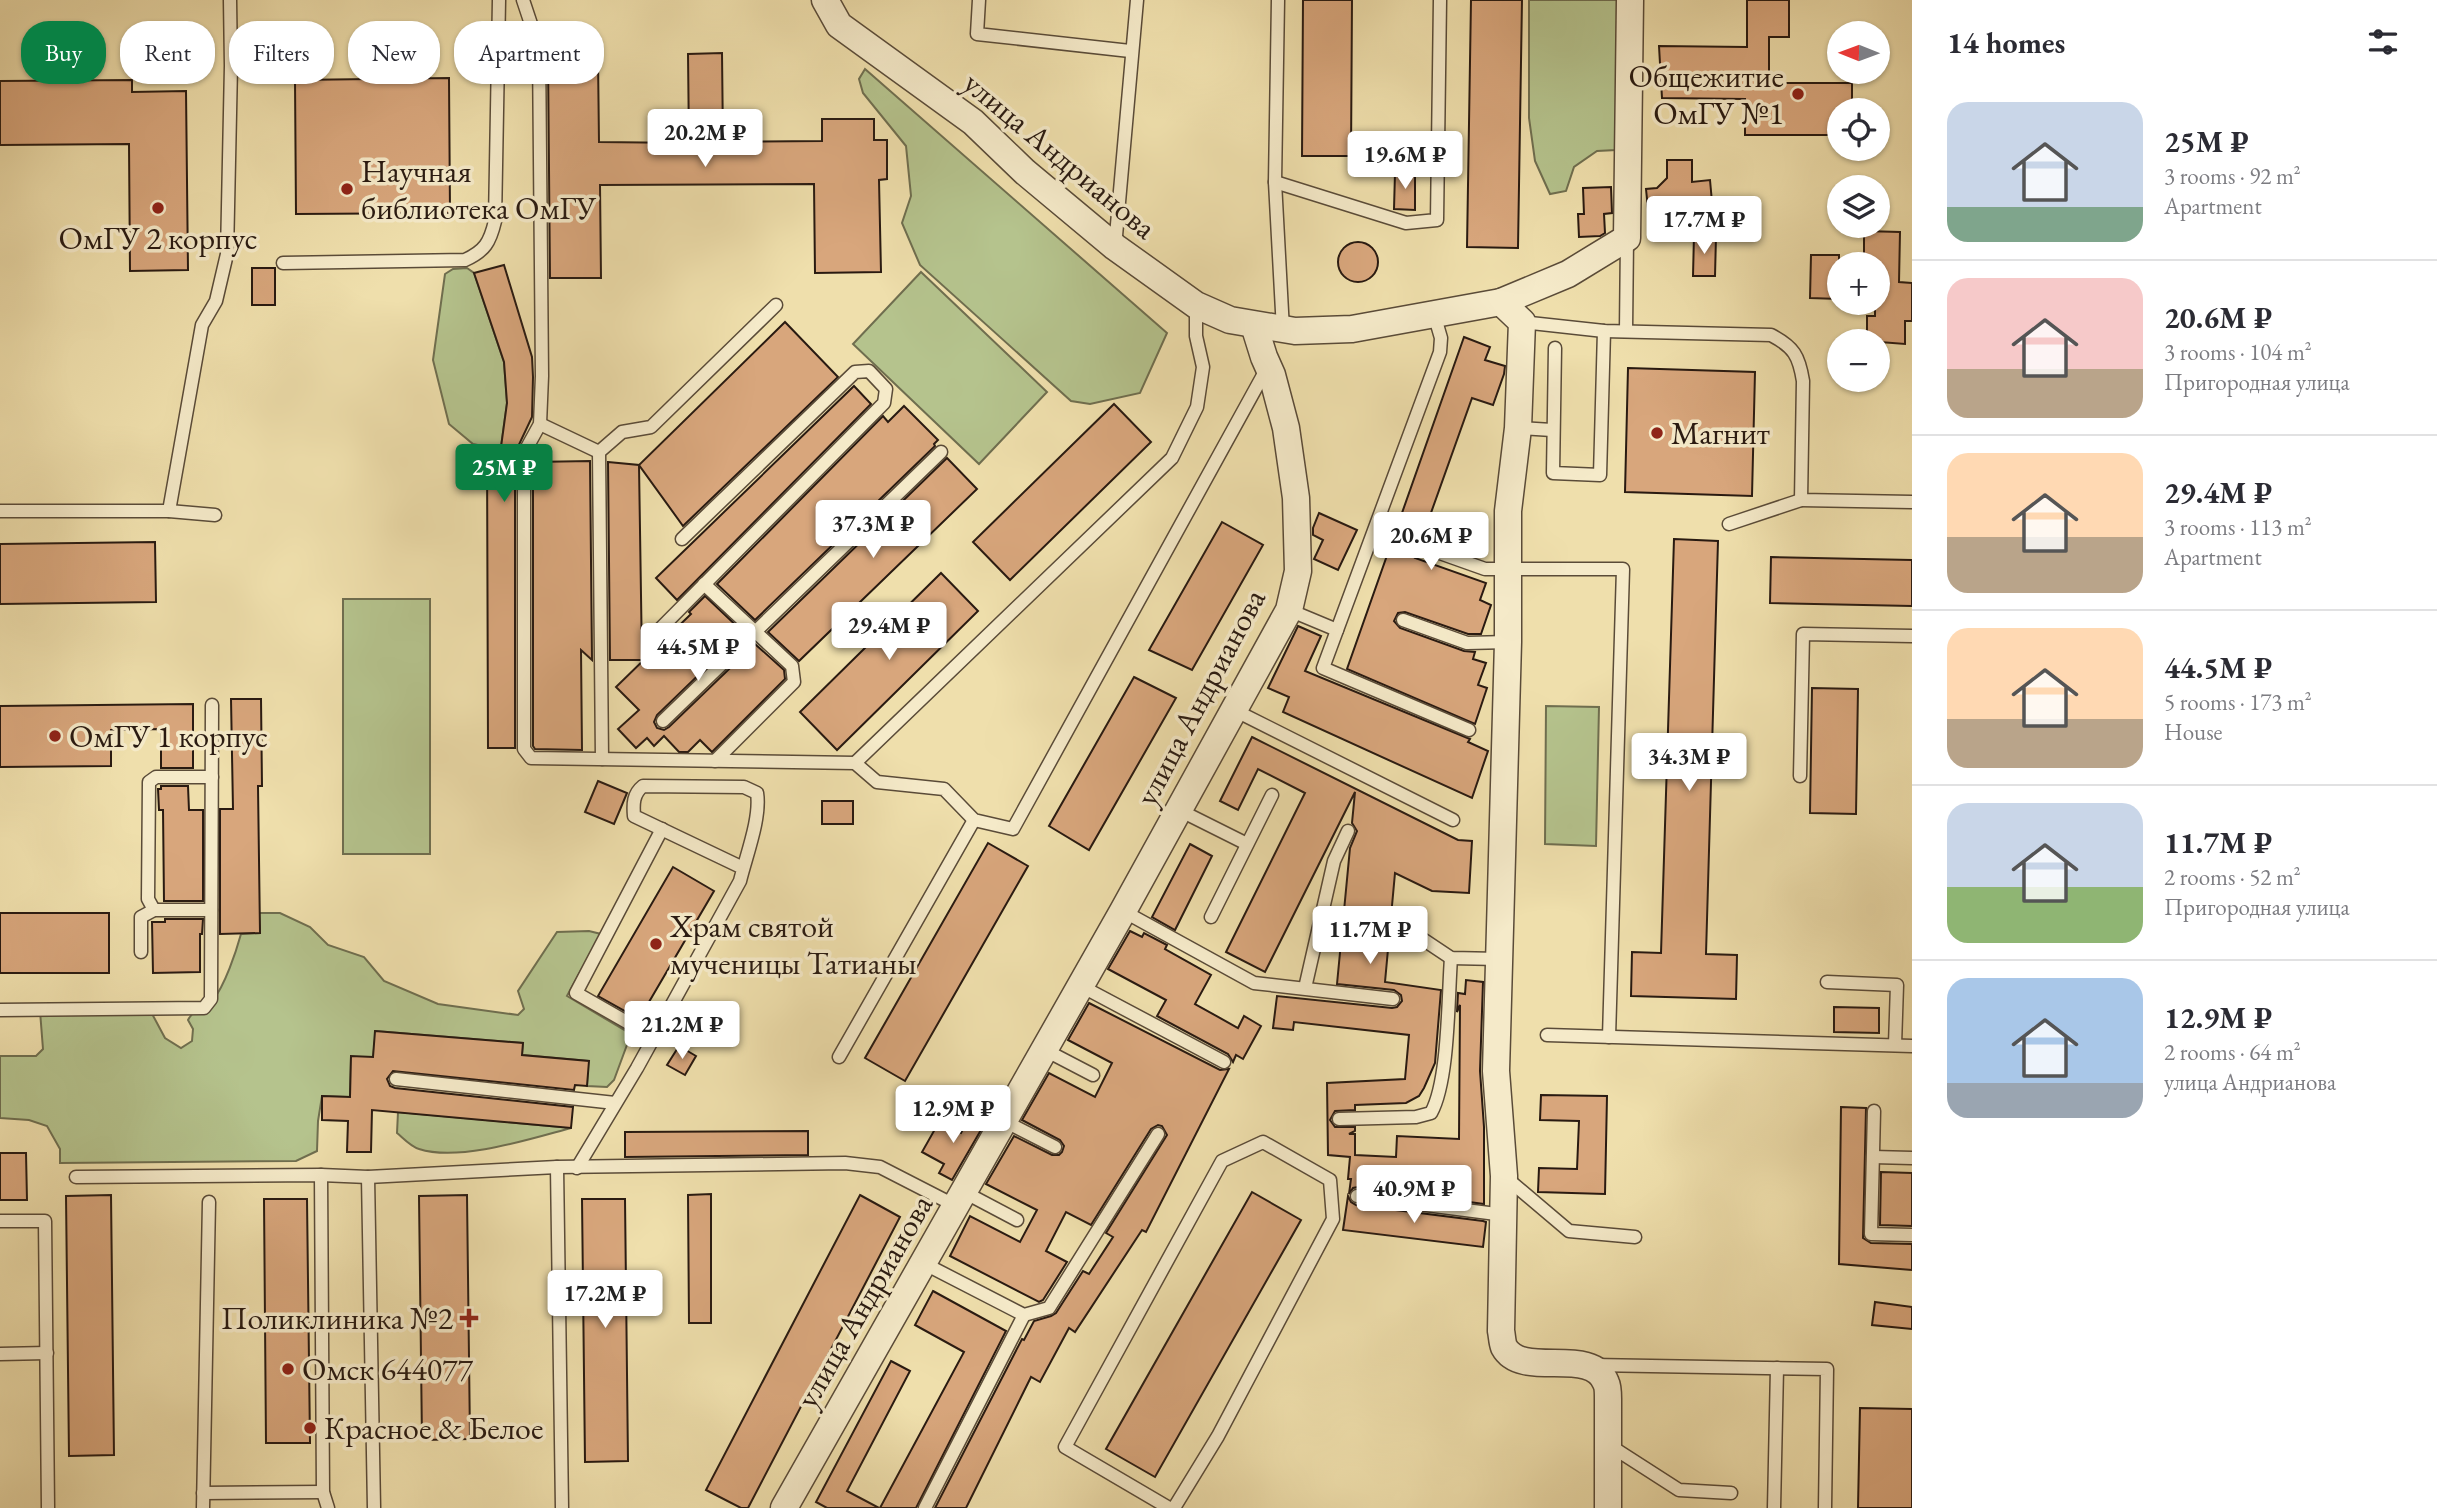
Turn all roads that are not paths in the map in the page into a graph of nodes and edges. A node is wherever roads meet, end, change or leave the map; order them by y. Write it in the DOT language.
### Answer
graph roads {
  1 [pos="230,0"];
  2 [pos="499,0"];
  3 [pos="523,0"];
  4 [pos="825,0"];
  5 [pos="979,0"];
  6 [pos="1136,0"];
  7 [pos="1278,0"];
  8 [pos="1440,0"];
  9 [pos="1630,0"];
  10 [pos="1130,51"];
  11 [pos="1275,182"];
  12 [pos="1627,238"];
  13 [pos="1115,247"];
  14 [pos="284,263"];
  15 [pos="1501,302"];
  16 [pos="1196,304"];
  17 [pos="776,305"];
  18 [pos="1434,313"];
  19 [pos="1522,322"];
  20 [pos="1254,326"];
  21 [pos="1283,330"];
  22 [pos="1604,331"];
  23 [pos="1626,331"];
  24 [pos="1555,348"];
  25 [pos="1269,365"];
  26 [pos="540,424"];
  27 [pos="1518,428"];
  28 [pos="1552,430"];
  29 [pos="599,452"];
  30 [pos="941,452"];
  31 [pos="1801,500"];
  32 [pos="1912,502"];
  33 [pos="0,511"];
  34 [pos="169,511"];
  35 [pos="215,515"];
  36 [pos="1729,524"];
  37 [pos="682,539"];
  38 [pos="1423,547"];
  39 [pos="1509,569"];
  40 [pos="704,584"];
  41 [pos="1289,610"];
  42 [pos="1403,620"];
  43 [pos="1337,629"];
  44 [pos="658,631"];
  45 [pos="756,633"];
  46 [pos="1912,636"];
  47 [pos="1508,642"];
  48 [pos="212,705"];
  49 [pos="1234,710"];
  50 [pos="663,721"];
  51 [pos="1469,730"];
  52 [pos="602,759"];
  53 [pos="715,761"];
  54 [pos="855,762"];
  55 [pos="1800,776"];
  56 [pos="212,777"];
  57 [pos="1272,794"];
  58 [pos="1179,810"];
  59 [pos="974,820"];
  60 [pos="1453,820"];
  61 [pos="662,829"];
  62 [pos="1348,831"];
  63 [pos="1247,844"];
  64 [pos="743,868"];
  65 [pos="154,910"];
  66 [pos="211,910"];
  67 [pos="1123,911"];
  68 [pos="1211,917"];
  69 [pos="1409,930"];
  70 [pos="141,952"];
  71 [pos="1451,958"];
  72 [pos="1499,959"];
  73 [pos="1827,982"];
  74 [pos="1081,986"];
  75 [pos="1305,988"];
  76 [pos="1393,999"];
  77 [pos="0,1010"];
  78 [pos="1546,1035"];
  79 [pos="653,1037"];
  80 [pos="1609,1037"];
  81 [pos="1895,1045"];
  82 [pos="1912,1046"];
  83 [pos="1045,1050"];
  84 [pos="839,1057"];
  85 [pos="1224,1062"];
  86 [pos="1093,1075"];
  87 [pos="396,1079"];
  88 [pos="615,1103"];
  89 [pos="1874,1111"];
  90 [pos="1339,1119"];
  91 [pos="1004,1121"];
  92 [pos="1158,1134"];
  93 [pos="1055,1147"];
  94 [pos="1873,1157"];
  95 [pos="1912,1158"];
  96 [pos="557,1167"];
  97 [pos="577,1168"];
  98 [pos="321,1175"];
  99 [pos="1504,1176"];
  100 [pos="76,1177"];
  101 [pos="368,1177"];
  102 [pos="1357,1196"];
  103 [pos="960,1199"];
  104 [pos="209,1202"];
  105 [pos="1504,1215"];
  106 [pos="1017,1220"];
  107 [pos="0,1221"];
  108 [pos="1912,1235"];
  109 [pos="1635,1237"];
  110 [pos="923,1264"];
  111 [pos="1024,1315"];
  112 [pos="47,1353"];
  113 [pos="0,1354"];
  114 [pos="1582,1365"];
  115 [pos="1777,1368"];
  116 [pos="1608,1444"];
  117 [pos="323,1492"];
  118 [pos="203,1493"];
  119 [pos="1731,1493"];
  120 [pos="787,1507"];
  121 [pos="48,1508"];
  122 [pos="204,1508"];
  123 [pos="328,1508"];
  124 [pos="374,1508"];
  125 [pos="562,1508"];
  126 [pos="925,1508"];
  127 [pos="1171,1508"];
  128 [pos="1608,1508"];
  129 [pos="1774,1508"];
  130 [pos="1825,1508"];
  1 -- 34 [label="lane"];
  2 -- 14 [label="lane"];
  3 -- 26 [label="lane"];
  4 -- 13 [label="street, улица Андрианова"];
  5 -- 10 [label="lane"];
  6 -- 10 [label="lane"];
  7 -- 11 [label="lane"];
  8 -- 11 [label="lane"];
  9 -- 12 [label="street"];
  10 -- 13 [label="lane"];
  11 -- 21 [label="lane"];
  12 -- 15 [label="street"];
  12 -- 23 [label="lane"];
  13 -- 16 [label="street, улица Андрианова"];
  15 -- 18 [label="street"];
  15 -- 19 [label="street"];
  16 -- 20 [label="street, улица Андрианова"];
  16 -- 54 [label="lane"];
  17 -- 29 [label="lane"];
  18 -- 21 [label="street"];
  18 -- 43 [label="lane"];
  19 -- 22 [label="lane"];
  19 -- 27 [label="street"];
  20 -- 21 [label="street"];
  20 -- 25 [label="street, улица Андрианова"];
  22 -- 23 [label="lane"];
  22 -- 28 [label="lane"];
  23 -- 31 [label="lane"];
  24 -- 28 [label="lane"];
  25 -- 41 [label="street, улица Андрианова"];
  25 -- 59 [label="lane"];
  26 -- 29 [label="lane"];
  26 -- 52 [label="lane"];
  27 -- 28 [label="lane"];
  27 -- 39 [label="street"];
  29 -- 52 [label="lane"];
  30 -- 45 [label="lane"];
  31 -- 32 [label="lane"];
  31 -- 36 [label="lane"];
  33 -- 34 [label="lane"];
  34 -- 35 [label="lane"];
  37 -- 40 [label="lane"];
  38 -- 39 [label="lane"];
  39 -- 47 [label="street"];
  39 -- 80 [label="lane"];
  40 -- 44 [label="lane"];
  40 -- 45 [label="lane"];
  41 -- 43 [label="lane"];
  41 -- 49 [label="street, улица Андрианова"];
  42 -- 47 [label="lane"];
  43 -- 51 [label="lane"];
  45 -- 50 [label="lane"];
  45 -- 53 [label="lane"];
  46 -- 55 [label="lane"];
  47 -- 72 [label="street"];
  48 -- 56 [label="lane"];
  49 -- 58 [label="street, улица Андрианова"];
  49 -- 60 [label="lane"];
  52 -- 53 [label="lane"];
  53 -- 54 [label="lane"];
  54 -- 59 [label="lane"];
  56 -- 65 [label="lane"];
  56 -- 66 [label="lane"];
  57 -- 63 [label="lane"];
  58 -- 63 [label="lane"];
  58 -- 67 [label="street, улица Андрианова"];
  59 -- 84 [label="lane"];
  61 -- 64 [label="lane"];
  61 -- 64 [label="lane"];
  61 -- 79 [label="lane"];
  62 -- 75 [label="lane"];
  63 -- 68 [label="lane"];
  64 -- 79 [label="lane"];
  65 -- 66 [label="lane"];
  65 -- 70 [label="lane"];
  66 -- 77 [label="lane"];
  67 -- 74 [label="street, улица Андрианова"];
  67 -- 75 [label="lane"];
  69 -- 71 [label="lane"];
  71 -- 72 [label="lane"];
  71 -- 90 [label="lane"];
  72 -- 99 [label="street"];
  73 -- 81 [label="lane"];
  74 -- 83 [label="street, улица Андрианова"];
  74 -- 85 [label="lane"];
  75 -- 76 [label="lane"];
  78 -- 80 [label="lane"];
  79 -- 88 [label="lane"];
  80 -- 81 [label="lane"];
  81 -- 82 [label="lane"];
  83 -- 86 [label="lane"];
  83 -- 91 [label="street, улица Андрианова"];
  87 -- 88 [label="lane"];
  88 -- 97 [label="lane"];
  89 -- 94 [label="lane"];
  91 -- 93 [label="lane"];
  91 -- 103 [label="street, улица Андрианова"];
  92 -- 111 [label="lane"];
  94 -- 95 [label="lane"];
  94 -- 108 [label="lane"];
  96 -- 97 [label="lane"];
  96 -- 101 [label="lane"];
  96 -- 125 [label="lane"];
  97 -- 103 [label="lane"];
  98 -- 100 [label="lane"];
  98 -- 101 [label="lane"];
  98 -- 117 [label="lane"];
  99 -- 105 [label="street"];
  99 -- 109 [label="lane"];
  101 -- 124 [label="lane"];
  102 -- 105 [label="lane"];
  103 -- 106 [label="lane"];
  103 -- 110 [label="street, улица Андрианова"];
  104 -- 118 [label="lane"];
  105 -- 114 [label="street"];
  107 -- 112 [label="lane"];
  110 -- 111 [label="lane"];
  110 -- 120 [label="street, улица Андрианова"];
  111 -- 126 [label="lane"];
  112 -- 113 [label="lane"];
  112 -- 121 [label="lane"];
  114 -- 115 [label="lane"];
  114 -- 116 [label="street"];
  115 -- 129 [label="lane"];
  115 -- 130 [label="lane"];
  116 -- 119 [label="lane"];
  116 -- 128 [label="street"];
  117 -- 118 [label="lane"];
  117 -- 123 [label="lane"];
  118 -- 122 [label="lane"];
  127 -- 127 [label="lane"];
}
